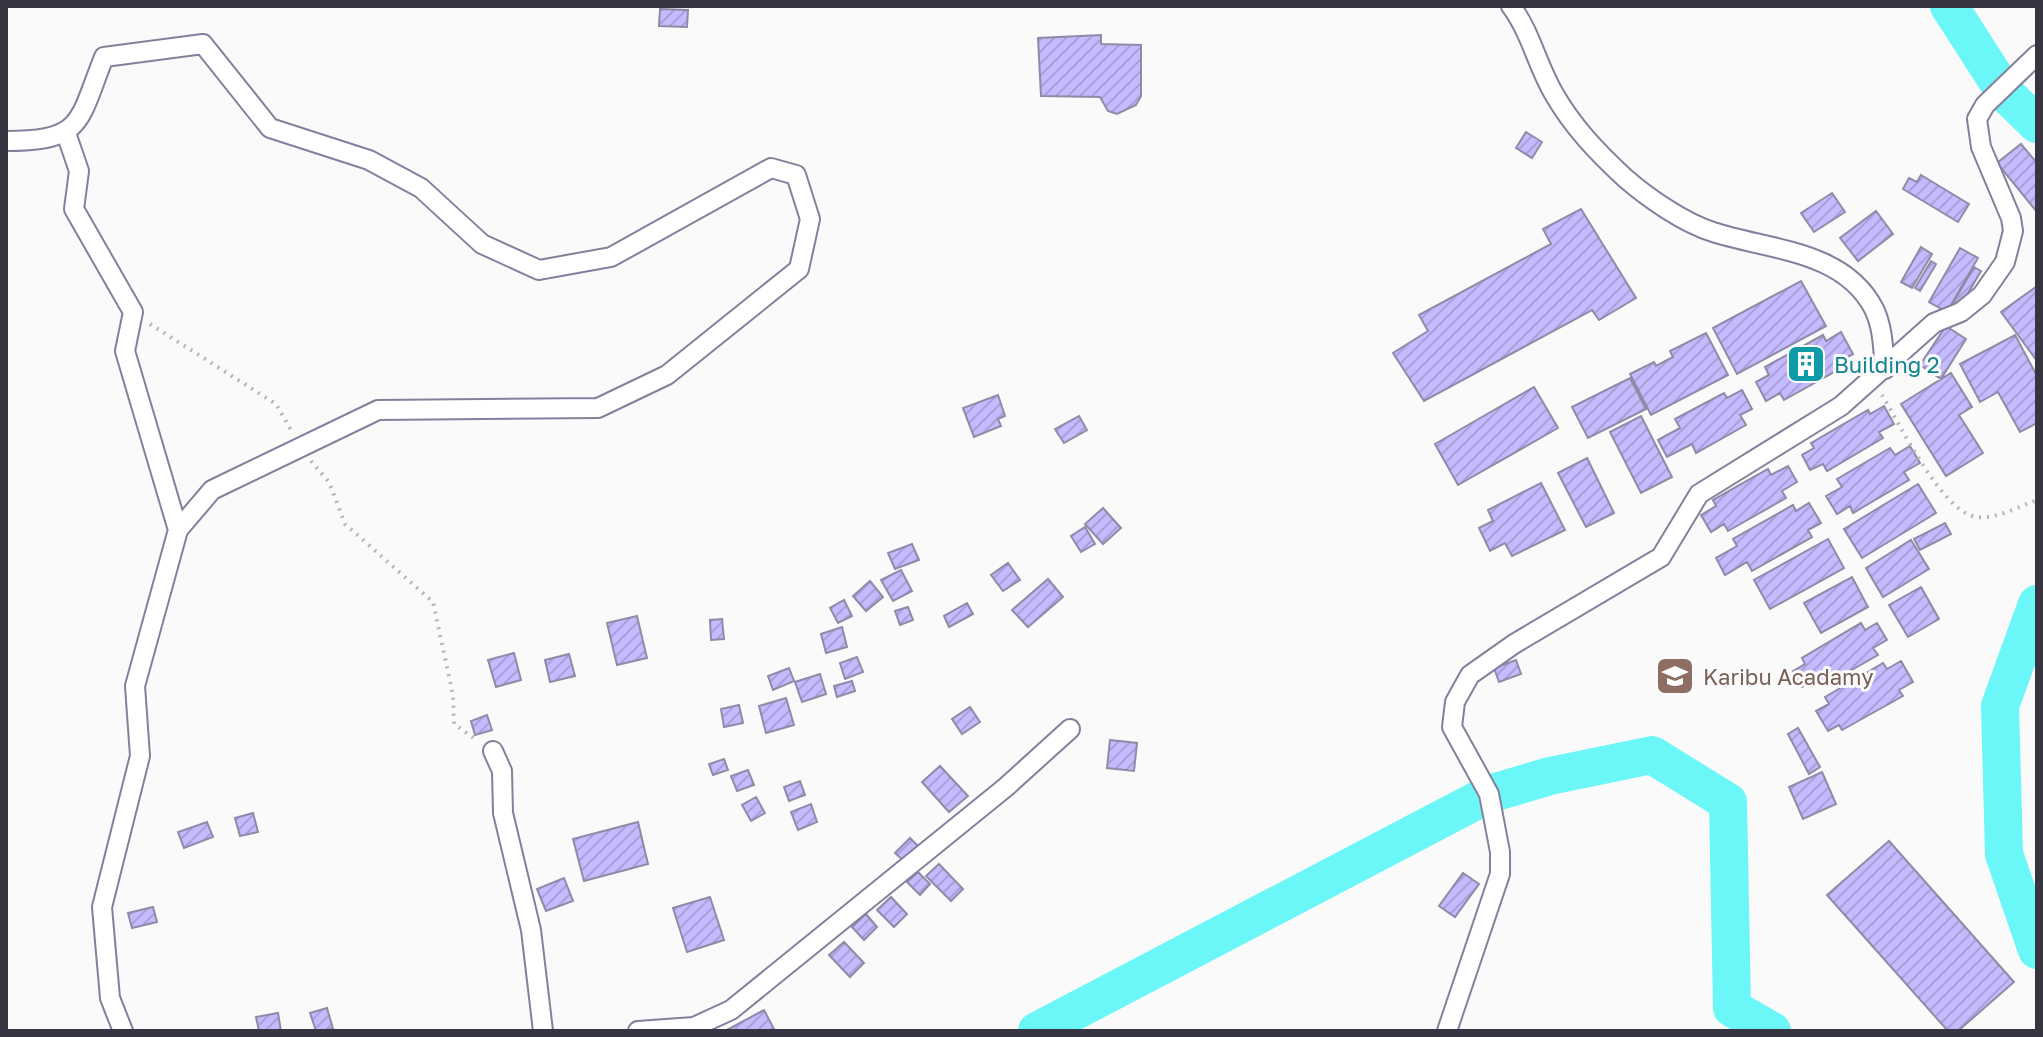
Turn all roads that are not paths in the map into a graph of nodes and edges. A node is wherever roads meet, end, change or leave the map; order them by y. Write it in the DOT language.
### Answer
graph roads {
  1 [pos="1511,6"];
  2 [pos="2037,55"];
  3 [pos="66,133"];
  4 [pos="6,141"];
  5 [pos="1879,374"];
  6 [pos="178,530"];
  7 [pos="1070,729"];
  8 [pos="493,751"];
  9 [pos="123,1031"];
  10 [pos="543,1031"];
  11 [pos="638,1031"];
  12 [pos="1447,1031"];
  1 -- 5 [label="street"];
  2 -- 5 [label="street"];
  3 -- 4 [label="street"];
  3 -- 6 [label="street"];
  3 -- 6 [label="street"];
  5 -- 12 [label="street"];
  6 -- 9 [label="street"];
  7 -- 11 [label="street"];
  8 -- 10 [label="street"];
}
